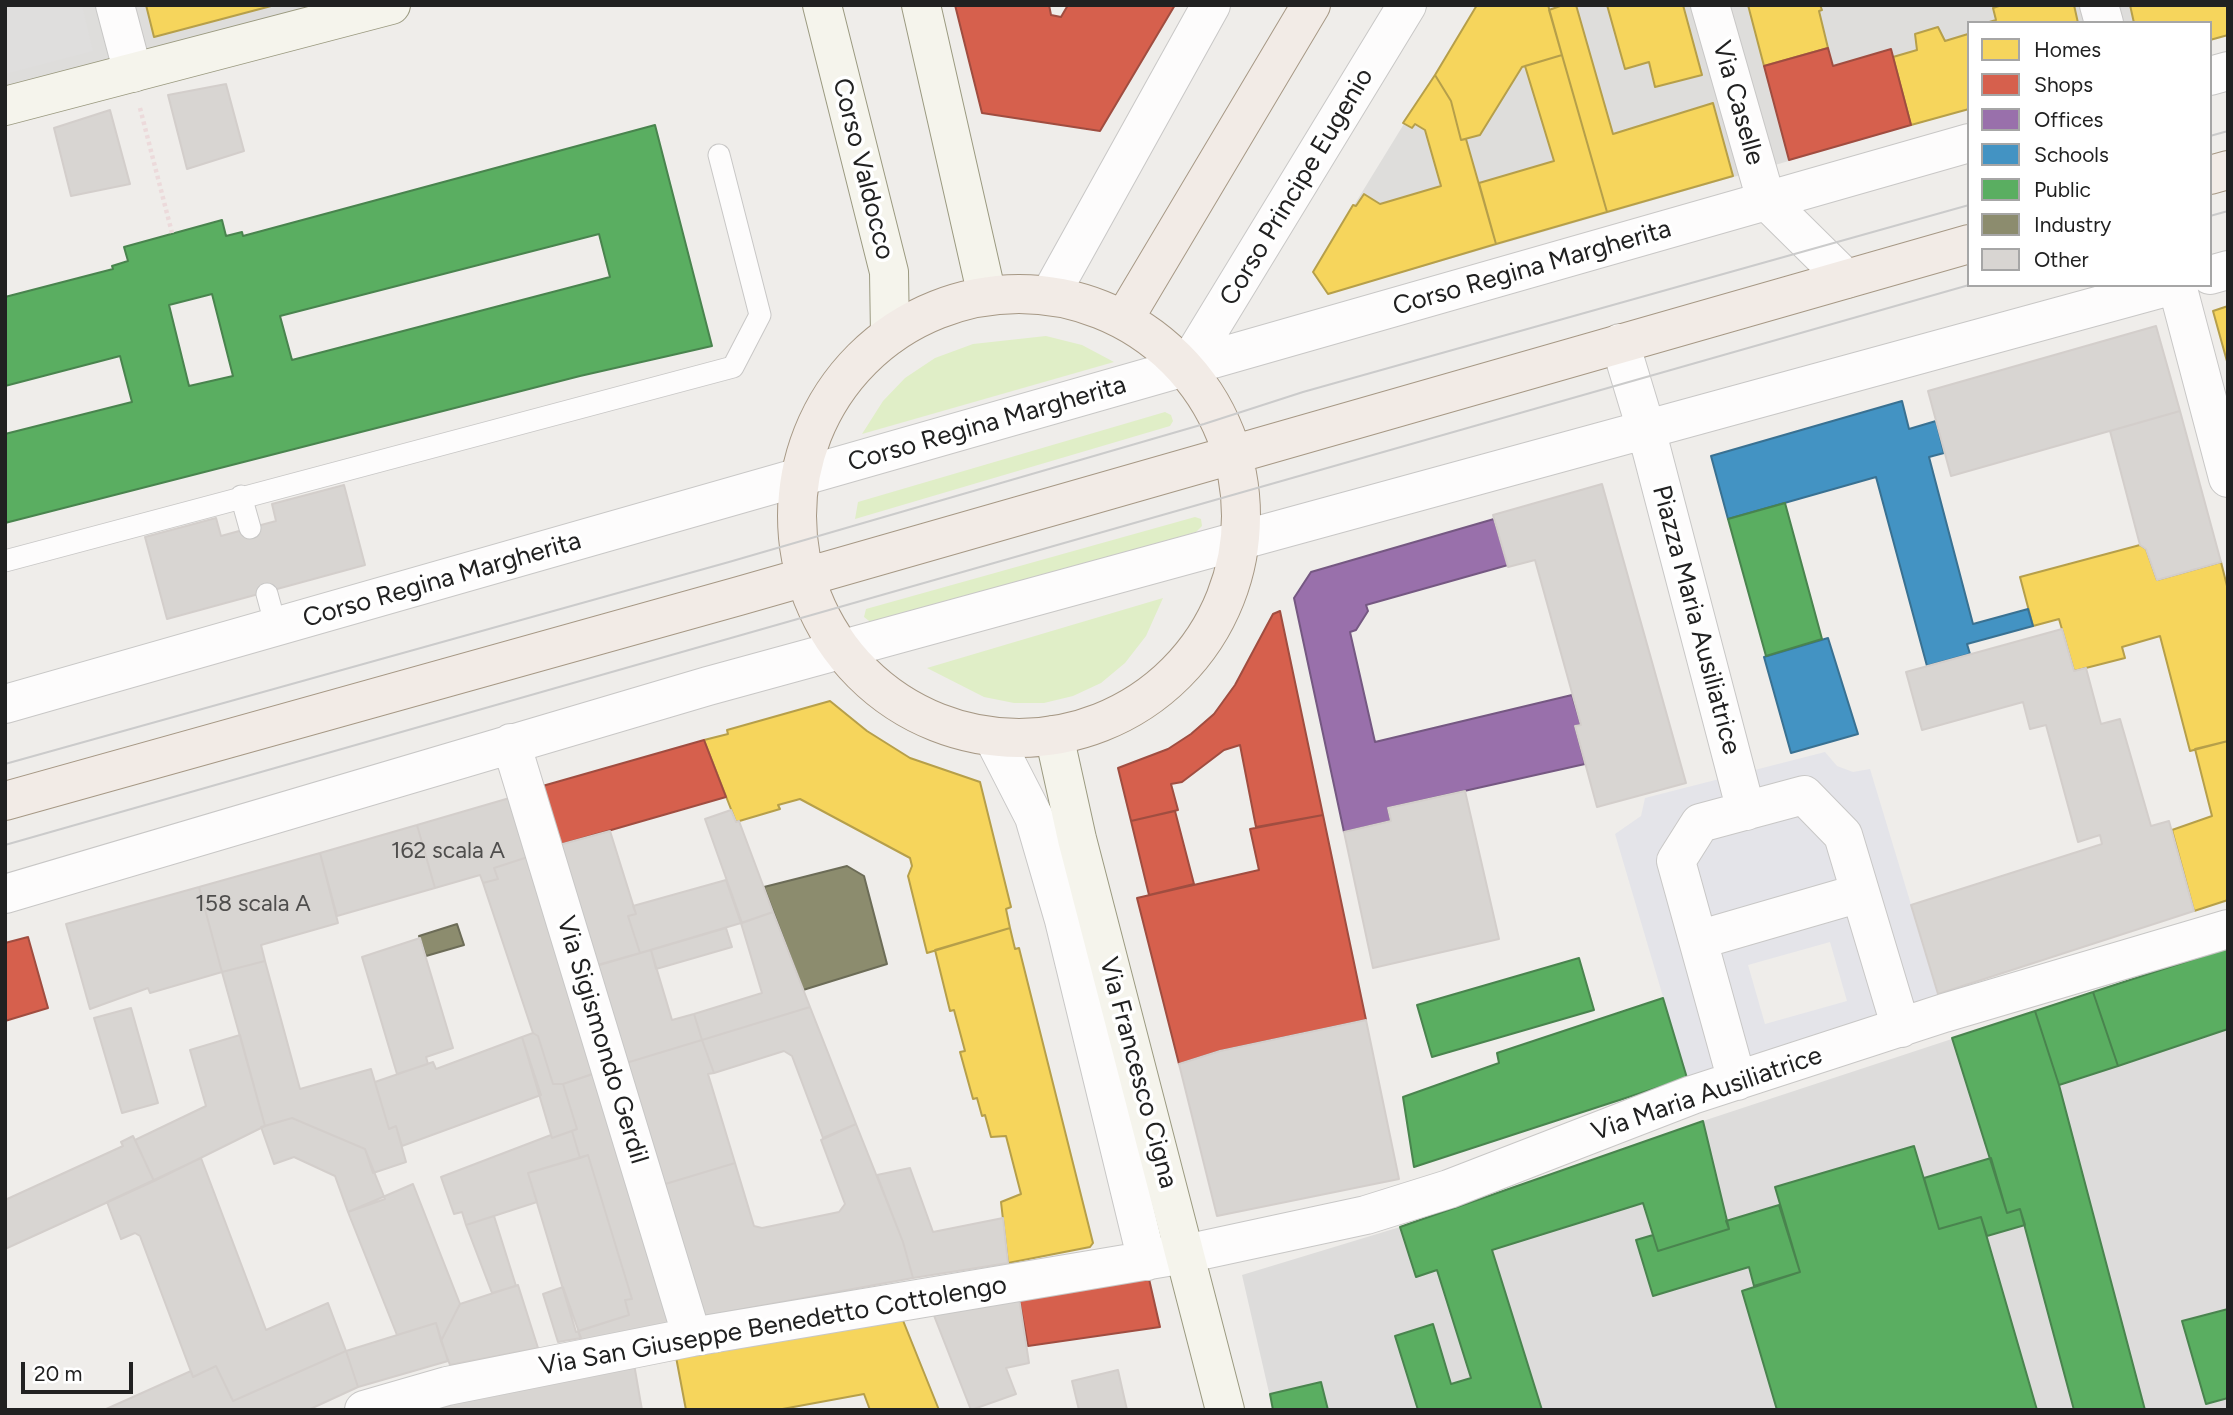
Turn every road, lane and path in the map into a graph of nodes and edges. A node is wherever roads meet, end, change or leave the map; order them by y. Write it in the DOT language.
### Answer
graph roads {
  1 [pos="115,5"];
  2 [pos="391,5"];
  3 [pos="822,5"];
  4 [pos="921,5"];
  5 [pos="1211,5"];
  6 [pos="1311,5"];
  7 [pos="1407,5"];
  8 [pos="1710,5"];
  9 [pos="135,87"];
  10 [pos="5,106"];
  11 [pos="1967,145"];
  12 [pos="719,155"];
  13 [pos="1766,200"];
  14 [pos="172,233"];
  15 [pos="1967,245"];
  16 [pos="1846,279"];
  17 [pos="2168,287"];
  18 [pos="2176,287"];
  19 [pos="1050,295"];
  20 [pos="987,296"];
  21 [pos="1124,319"];
  22 [pos="890,335"];
  23 [pos="1620,343"];
  24 [pos="1186,368"];
  25 [pos="1646,429"];
  26 [pos="1234,455"];
  27 [pos="2228,478"];
  28 [pos="800,479"];
  29 [pos="241,496"];
  30 [pos="250,528"];
  31 [pos="1240,541"];
  32 [pos="5,561"];
  33 [pos="805,577"];
  34 [pos="841,650"];
  35 [pos="5,704"];
  36 [pos="1054,736"];
  37 [pos="993,737"];
  38 [pos="511,743"];
  39 [pos="5,800"];
  40 [pos="1746,811"];
  41 [pos="1860,893"];
  42 [pos="5,894"];
  43 [pos="2228,929"];
  44 [pos="1698,940"];
  45 [pos="1901,1028"];
  46 [pos="1737,1081"];
  47 [pos="1185,1254"];
  48 [pos="1147,1261"];
  49 [pos="692,1337"];
  50 [pos="364,1410"];
  51 [pos="1225,1410"];
  1 -- 9 [label="street"];
  2 -- 9 [label="street"];
  3 -- 22 [label="street, Corso Valdocco"];
  4 -- 20 [label="street"];
  5 -- 19 [label="street"];
  6 -- 21 [label="main road"];
  7 -- 24 [label="street, Corso Principe Eugenio"];
  8 -- 13 [label="street, Via Caselle"];
  9 -- 10 [label="street"];
  9 -- 14 [label="path"];
  11 -- 13 [label="street, Corso Regina Margherita"];
  12 -- 29 [label="lane"];
  13 -- 16 [label="street"];
  13 -- 24 [label="street, Corso Regina Margherita"];
  15 -- 16 [label="main road"];
  16 -- 23 [label="main road"];
  17 -- 25 [label="street"];
  18 -- 27 [label="street"];
  19 -- 20 [label="main road"];
  19 -- 21 [label="main road"];
  20 -- 22 [label="main road"];
  21 -- 24 [label="main road"];
  22 -- 28 [label="main road"];
  23 -- 25 [label="street"];
  23 -- 26 [label="main road"];
  24 -- 26 [label="main road"];
  24 -- 28 [label="street, Corso Regina Margherita"];
  25 -- 31 [label="street"];
  25 -- 40 [label="street, Piazza Maria Ausiliatrice"];
  26 -- 31 [label="main road"];
  26 -- 33 [label="main road"];
  28 -- 33 [label="main road"];
  28 -- 35 [label="street, Corso Regina Margherita"];
  29 -- 30 [label="lane"];
  29 -- 32 [label="lane"];
  31 -- 34 [label="street"];
  31 -- 36 [label="main road"];
  33 -- 34 [label="main road"];
  33 -- 39 [label="main road"];
  34 -- 37 [label="main road"];
  34 -- 38 [label="street"];
  36 -- 37 [label="main road"];
  36 -- 47 [label="street, Via Francesco Cigna"];
  37 -- 48 [label="street, Via Francesco Cigna"];
  38 -- 42 [label="street"];
  38 -- 49 [label="street, Via Sigismondo Gerdil"];
  40 -- 41 [label="street"];
  40 -- 44 [label="street"];
  41 -- 44 [label="street"];
  41 -- 45 [label="street"];
  43 -- 45 [label="street, Via Maria Ausiliatrice"];
  44 -- 46 [label="street"];
  45 -- 46 [label="street, Via Maria Ausiliatrice"];
  46 -- 47 [label="street, Via Maria Ausiliatrice"];
  47 -- 48 [label="street, Via San Giuseppe Benedetto Cottolengo"];
  47 -- 51 [label="street, Via Francesco Cigna"];
  48 -- 49 [label="street, Via San Giuseppe Benedetto Cottolengo"];
  49 -- 50 [label="street, Via San Giuseppe Benedetto Cottolengo"];
}
